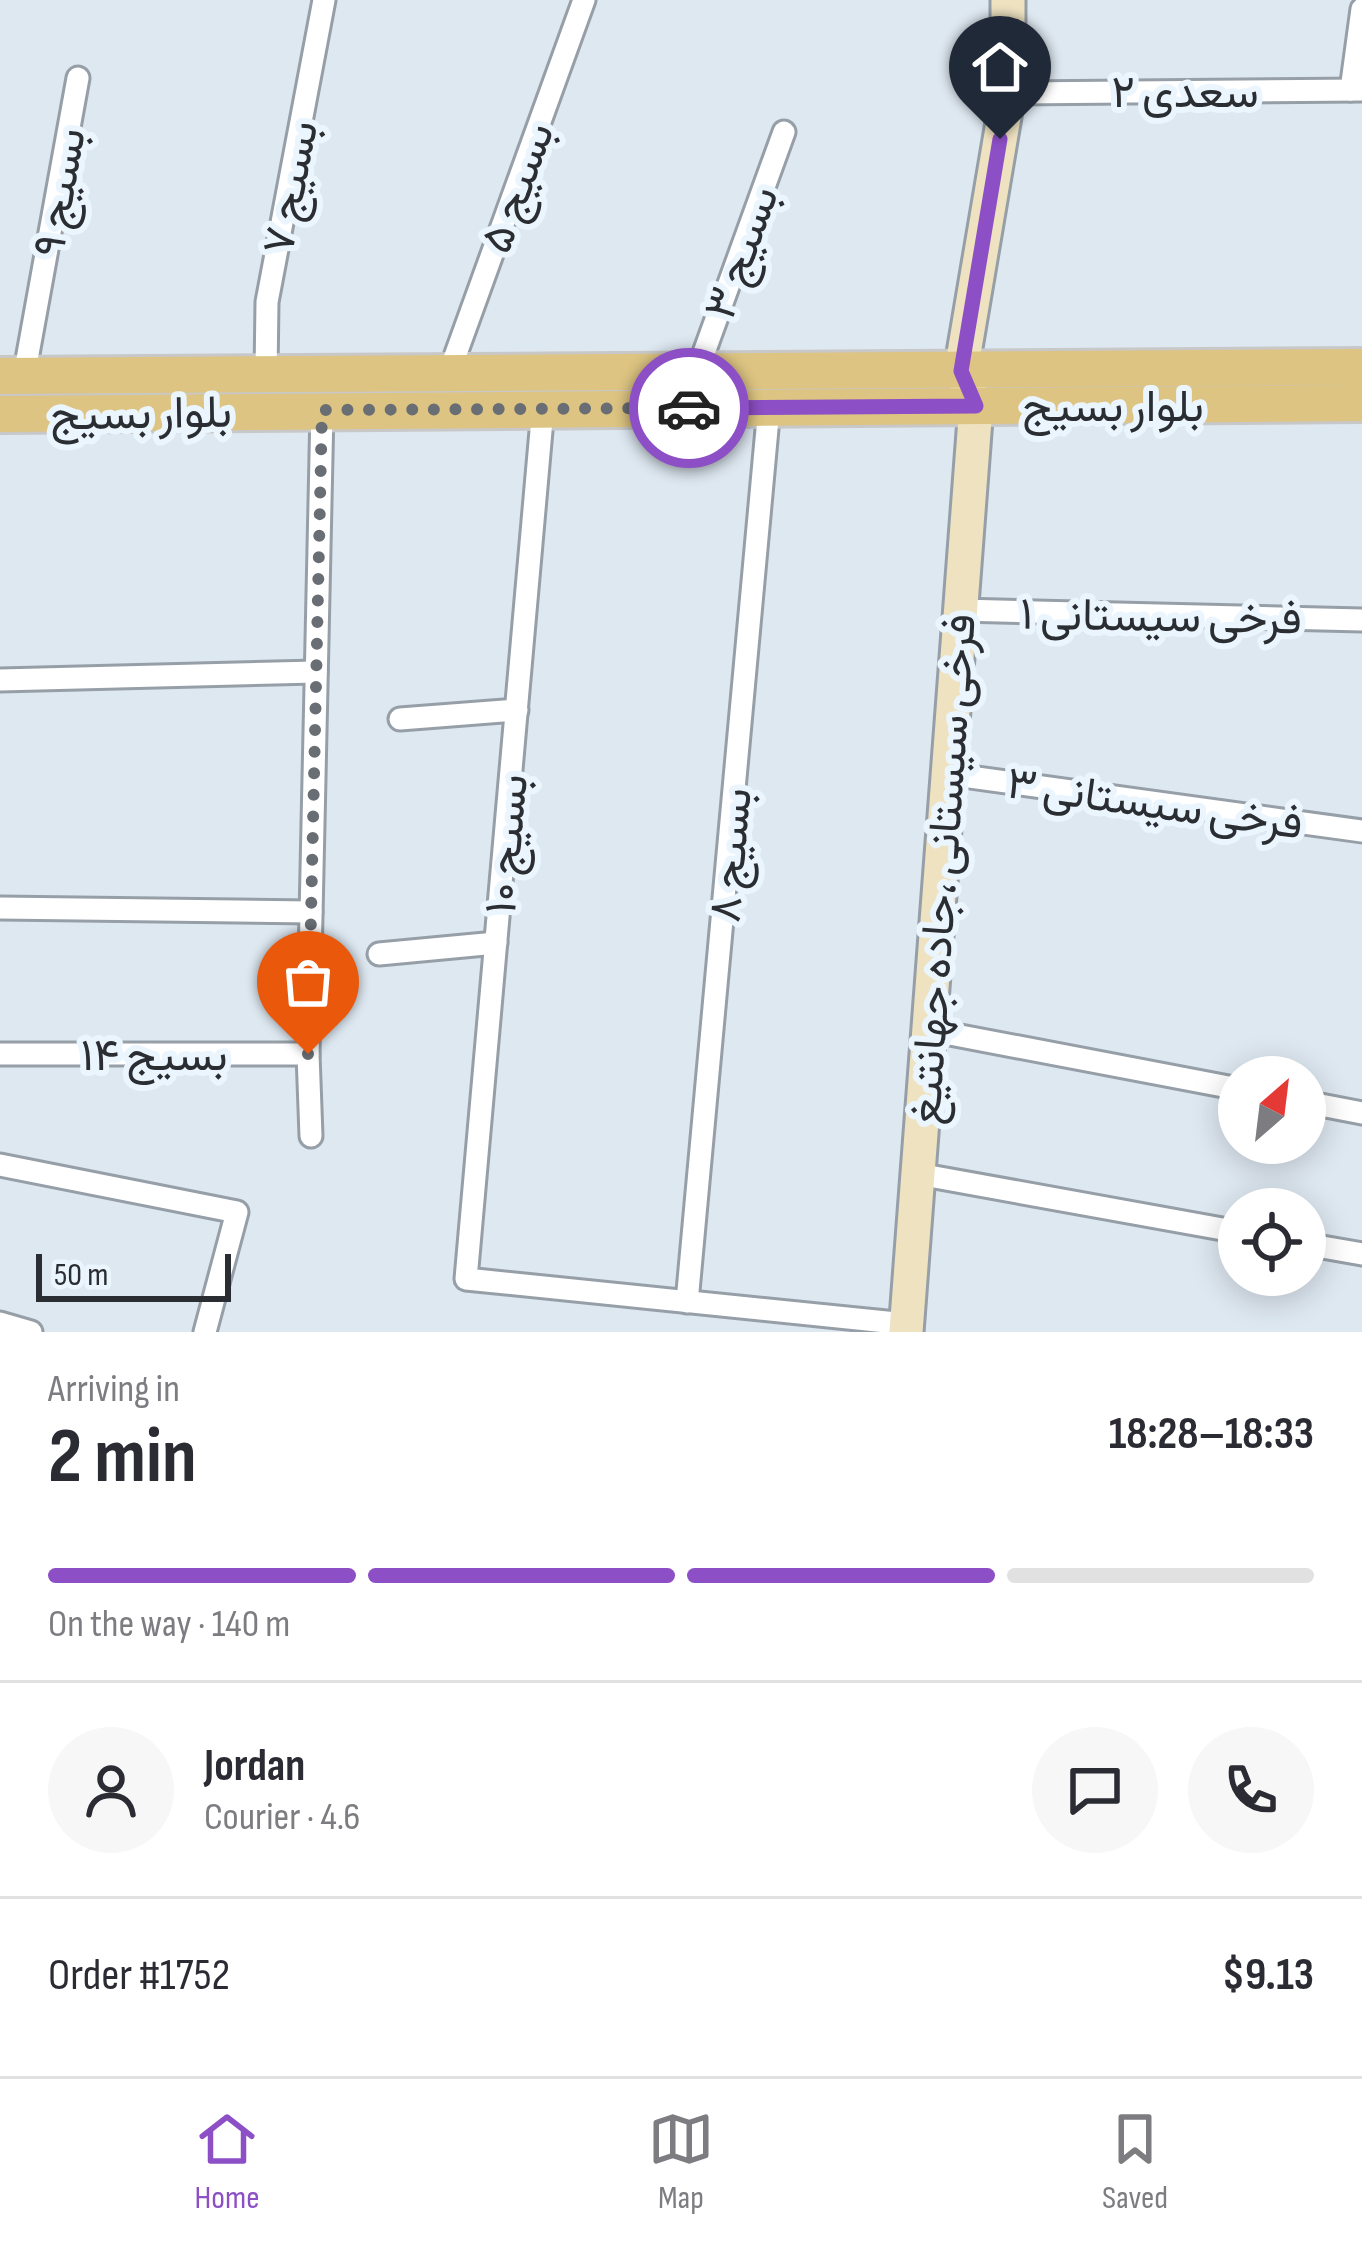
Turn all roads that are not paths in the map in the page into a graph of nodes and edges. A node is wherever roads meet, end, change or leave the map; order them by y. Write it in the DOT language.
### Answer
graph roads {
  1 [pos="324,0"];
  2 [pos="584,0"];
  3 [pos="1008,0"];
  4 [pos="1362,8"];
  5 [pos="78,78"];
  6 [pos="1357,90"];
  7 [pos="1008,93"];
  8 [pos="784,132"];
  9 [pos="1362,367"];
  10 [pos="961,371"];
  11 [pos="697,372"];
  12 [pos="448,373"];
  13 [pos="266,374"];
  14 [pos="12,376"];
  15 [pos="1362,403"];
  16 [pos="976,406"];
  17 [pos="770,407"];
  18 [pos="543,408"];
  19 [pos="322,410"];
  20 [pos="0,413"];
  21 [pos="960,610"];
  22 [pos="1362,620"];
  23 [pos="316,672"];
  24 [pos="0,680"];
  25 [pos="517,710"];
  26 [pos="400,719"];
  27 [pos="948,774"];
  28 [pos="1362,831"];
  29 [pos="0,908"];
  30 [pos="311,912"];
  31 [pos="496,943"];
  32 [pos="379,954"];
  33 [pos="928,1030"];
  34 [pos="0,1054"];
  35 [pos="308,1054"];
  36 [pos="1218,1085"];
  37 [pos="1326,1106"];
  38 [pos="1362,1113"];
  39 [pos="311,1136"];
  40 [pos="0,1165"];
  41 [pos="918,1174"];
  42 [pos="1218,1228"];
  43 [pos="1326,1248"];
  44 [pos="1362,1254"];
  45 [pos="687,1302"];
  46 [pos="0,1323"];
  47 [pos="906,1328"];
  48 [pos="31,1332"];
  49 [pos="205,1332"];
  1 -- 13 [label="street, بسیج ۷"];
  2 -- 12 [label="street, بسیج ۵"];
  3 -- 7 [label="street"];
  4 -- 6 [label="street"];
  5 -- 14 [label="street, بسیج ۹"];
  6 -- 7 [label="street, سعدی ۲"];
  7 -- 10 [label="street"];
  8 -- 11 [label="street, بسیج ۳"];
  9 -- 10 [label="main road, بلوار بسیج"];
  10 -- 11 [label="main road, بلوار بسیج"];
  10 -- 16 [label="street"];
  11 -- 12 [label="main road, بلوار بسیج"];
  12 -- 13 [label="main road, بلوار بسیج"];
  13 -- 14 [label="main road, بلوار بسیج"];
  15 -- 16 [label="main road, بلوار بسیج"];
  16 -- 17 [label="main road, بلوار بسیج"];
  16 -- 21 [label="street, فرخی سیستانی ،جاده جهانتیغ"];
  17 -- 18 [label="main road, بلوار بسیج"];
  17 -- 45 [label="street, بسیج ۸"];
  18 -- 19 [label="main road, بلوار بسیج"];
  18 -- 25 [label="street, بسیج ۱۰"];
  19 -- 20 [label="main road, بلوار بسیج"];
  19 -- 23 [label="street"];
  21 -- 22 [label="street, فرخی سیستانی ۱"];
  21 -- 27 [label="street, فرخی سیستانی ،جاده جهانتیغ"];
  23 -- 24 [label="street"];
  23 -- 30 [label="street"];
  25 -- 26 [label="street"];
  25 -- 31 [label="street, بسیج ۱۰"];
  27 -- 28 [label="street, فرخی سیستانی ۳"];
  27 -- 33 [label="street, فرخی سیستانی ،جاده جهانتیغ"];
  29 -- 30 [label="street"];
  30 -- 35 [label="street"];
  31 -- 32 [label="street"];
  31 -- 45 [label="street, بسیج ۱۰"];
  33 -- 36 [label="street"];
  33 -- 41 [label="street, فرخی سیستانی ،جاده جهانتیغ"];
  34 -- 35 [label="street, بسیج ۱۴"];
  35 -- 39 [label="street"];
  37 -- 38 [label="street"];
  40 -- 49 [label="street"];
  41 -- 42 [label="street"];
  41 -- 47 [label="street, فرخی سیستانی ،جاده جهانتیغ"];
  43 -- 44 [label="street"];
  45 -- 47 [label="street"];
  46 -- 48 [label="street"];
}
